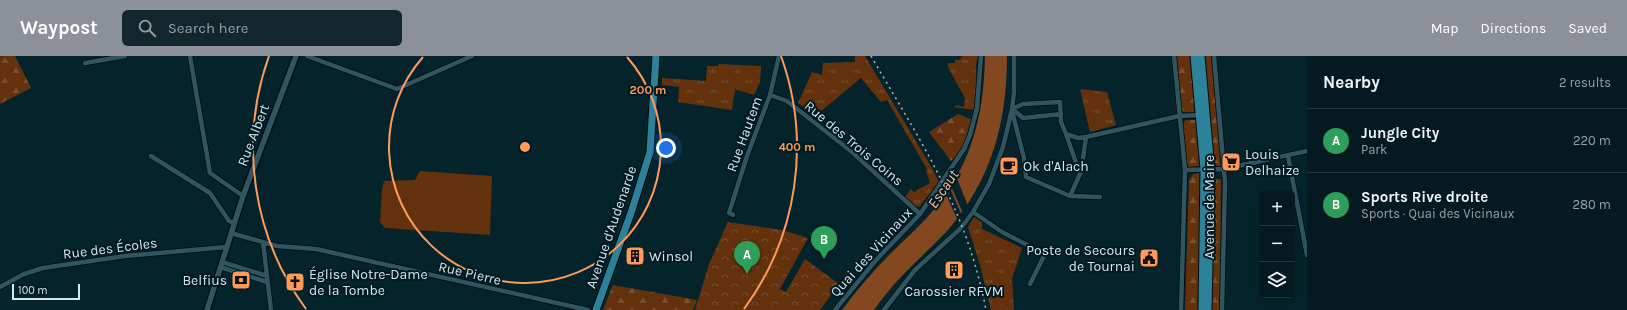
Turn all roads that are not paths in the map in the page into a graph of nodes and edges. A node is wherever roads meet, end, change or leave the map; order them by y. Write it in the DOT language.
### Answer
graph roads {
  1 [pos="125,56"];
  2 [pos="190,56"];
  3 [pos="296,56"];
  4 [pos="307,56"];
  5 [pos="472,56"];
  6 [pos="656,56"];
  7 [pos="779,56"];
  8 [pos="981,56"];
  9 [pos="1014,56"];
  10 [pos="1174,56"];
  11 [pos="1194,56"];
  12 [pos="1201,56"];
  13 [pos="1214,56"];
  14 [pos="86,63"];
  15 [pos="770,95"];
  16 [pos="1012,109"];
  17 [pos="1060,114"];
  18 [pos="1199,115"];
  19 [pos="1179,116"];
  20 [pos="1066,134"];
  21 [pos="1086,137"];
  22 [pos="1307,152"];
  23 [pos="151,156"];
  24 [pos="1288,156"];
  25 [pos="1224,168"];
  26 [pos="1208,169"];
  27 [pos="1185,170"];
  28 [pos="1080,174"];
  29 [pos="243,196"];
  30 [pos="1070,196"];
  31 [pos="1100,197"];
  32 [pos="973,212"];
  33 [pos="920,214"];
  34 [pos="734,215"];
  35 [pos="234,223"];
  36 [pos="231,233"];
  37 [pos="263,242"];
  38 [pos="226,247"];
  39 [pos="1307,255"];
  40 [pos="221,264"];
  41 [pos="248,273"];
  42 [pos="267,276"];
  43 [pos="267,282"];
  44 [pos="1030,284"];
  45 [pos="0,287"];
  46 [pos="207,310"];
  47 [pos="271,310"];
  48 [pos="588,310"];
  49 [pos="596,310"];
  50 [pos="834,310"];
  51 [pos="884,310"];
  52 [pos="1181,310"];
  53 [pos="1202,310"];
  54 [pos="1208,310"];
  55 [pos="1222,310"];
  1 -- 14 [label="street"];
  2 -- 29 [label="street"];
  3 -- 29 [label="street, Rue Albert"];
  4 -- 5 [label="street"];
  6 -- 49 [label="main road, Avenue d'Audenarde"];
  7 -- 15 [label="street, Rue Hautem"];
  8 -- 33 [label="street, Quai des Vicinaux"];
  9 -- 16 [label="street"];
  10 -- 19 [label="street, Avenue de Maire"];
  11 -- 18 [label="main road, Avenue de Maire"];
  12 -- 26 [label="main road, Avenue de Maire"];
  13 -- 25 [label="street, Avenue de Maire"];
  15 -- 33 [label="street, Rue des Trois Coins"];
  15 -- 34 [label="street, Rue Hautem"];
  16 -- 17 [label="street"];
  16 -- 17 [label="street"];
  16 -- 30 [label="street"];
  16 -- 32 [label="street"];
  17 -- 20 [label="street"];
  18 -- 19 [label="street"];
  18 -- 26 [label="main road, Avenue de Maire"];
  19 -- 21 [label="street"];
  19 -- 27 [label="street, Avenue de Maire"];
  20 -- 21 [label="street"];
  20 -- 28 [label="street"];
  21 -- 28 [label="street"];
  22 -- 24 [label="street"];
  23 -- 35 [label="street"];
  24 -- 25 [label="street"];
  24 -- 39 [label="street"];
  25 -- 26 [label="street"];
  25 -- 55 [label="street, Avenue de Maire"];
  26 -- 27 [label="street"];
  26 -- 53 [label="main road, Avenue de Maire"];
  26 -- 54 [label="main road, Avenue de Maire"];
  27 -- 52 [label="street, Avenue de Maire"];
  28 -- 30 [label="street"];
  29 -- 35 [label="street, Rue Albert"];
  30 -- 31 [label="street"];
  32 -- 44 [label="street"];
  32 -- 51 [label="street"];
  33 -- 50 [label="street, Quai des Vicinaux"];
  35 -- 36 [label="street, Rue Albert"];
  36 -- 37 [label="street, Rue Pierre"];
  36 -- 38 [label="street, Rue Albert"];
  37 -- 42 [label="street"];
  37 -- 48 [label="street, Rue Pierre"];
  38 -- 40 [label="street, Rue Albert"];
  38 -- 45 [label="street, Rue des Écoles"];
  40 -- 41 [label="street"];
  40 -- 46 [label="street, Rue Albert"];
  41 -- 42 [label="street"];
  41 -- 43 [label="street"];
  42 -- 43 [label="street"];
  43 -- 47 [label="street"];
}
